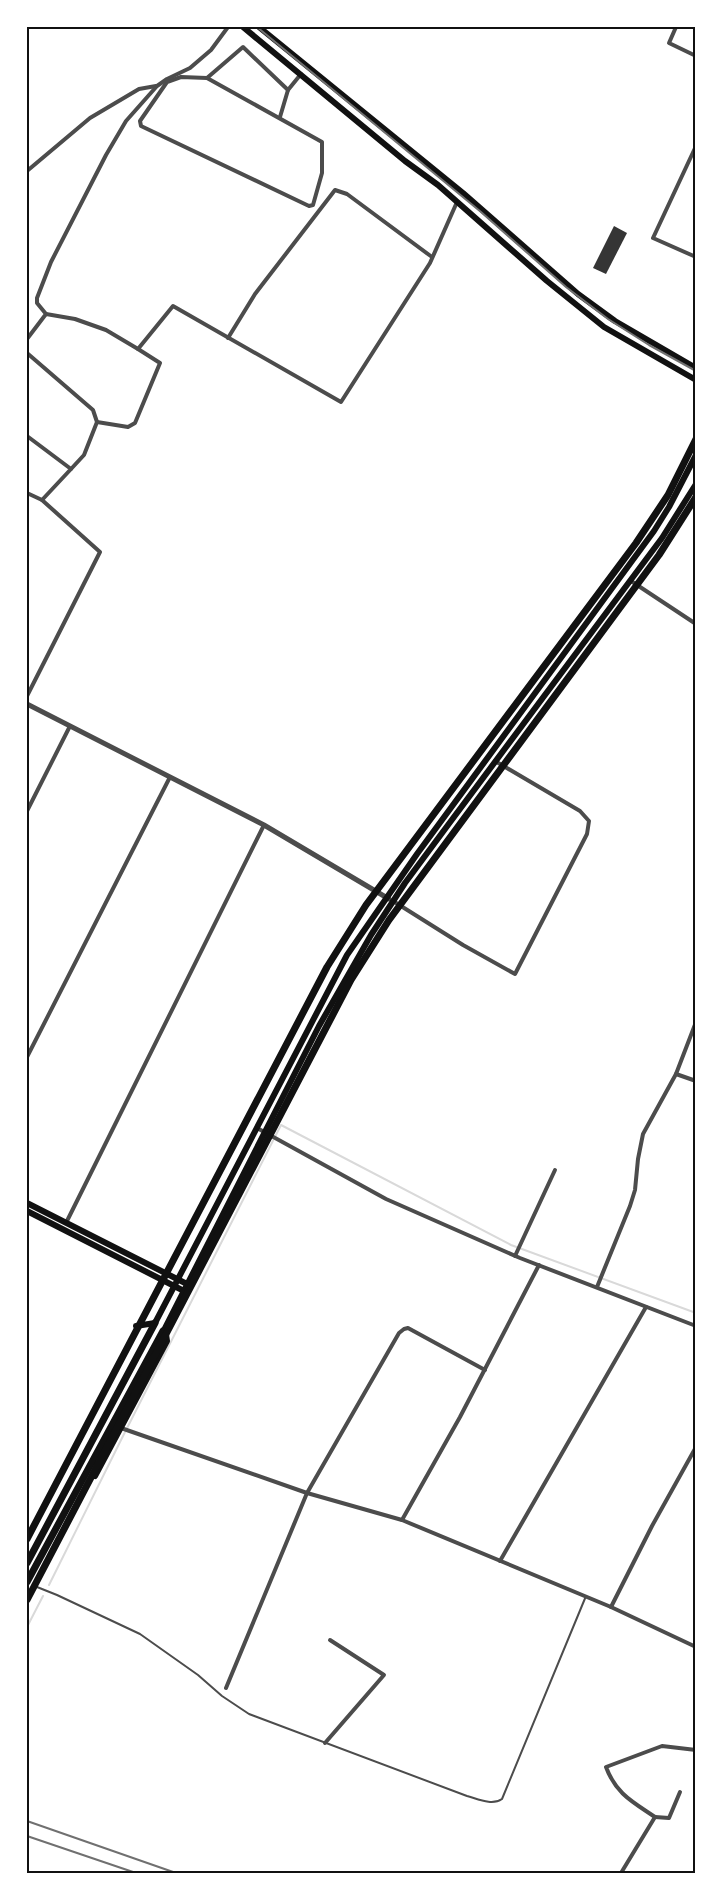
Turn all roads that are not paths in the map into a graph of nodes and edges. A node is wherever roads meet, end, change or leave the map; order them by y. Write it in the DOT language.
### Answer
graph roads {
  1 [pos="228,27"];
  2 [pos="243,27"];
  3 [pos="260,27"];
  4 [pos="676,27"];
  5 [pos="696,56"];
  6 [pos="301,74"];
  7 [pos="207,78"];
  8 [pos="157,86"];
  9 [pos="288,90"];
  10 [pos="280,117"];
  11 [pos="696,146"];
  12 [pos="27,171"];
  13 [pos="457,201"];
  14 [pos="513,237"];
  15 [pos="507,245"];
  16 [pos="432,257"];
  17 [pos="696,257"];
  18 [pos="46,314"];
  19 [pos="228,338"];
  20 [pos="27,339"];
  21 [pos="138,350"];
  22 [pos="27,353"];
  23 [pos="696,368"];
  24 [pos="696,380"];
  25 [pos="97,422"];
  26 [pos="27,436"];
  27 [pos="696,438"];
  28 [pos="696,455"];
  29 [pos="70,469"];
  30 [pos="696,484"];
  31 [pos="27,493"];
  32 [pos="696,497"];
  33 [pos="42,500"];
  34 [pos="631,581"];
  35 [pos="696,624"];
  36 [pos="27,696"];
  37 [pos="27,704"];
  38 [pos="70,726"];
  39 [pos="495,761"];
  40 [pos="170,777"];
  41 [pos="27,811"];
  42 [pos="264,825"];
  43 [pos="386,897"];
  44 [pos="393,901"];
  45 [pos="696,1022"];
  46 [pos="27,1057"];
  47 [pos="676,1074"];
  48 [pos="696,1082"];
  49 [pos="256,1128"];
  50 [pos="265,1133"];
  51 [pos="555,1170"];
  52 [pos="27,1203"];
  53 [pos="27,1211"];
  54 [pos="66,1223"];
  55 [pos="515,1256"];
  56 [pos="538,1265"];
  57 [pos="175,1282"];
  58 [pos="597,1287"];
  59 [pos="186,1288"];
  60 [pos="646,1307"];
  61 [pos="155,1323"];
  62 [pos="696,1326"];
  63 [pos="164,1329"];
  64 [pos="485,1370"];
  65 [pos="125,1429"];
  66 [pos="696,1447"];
  67 [pos="307,1493"];
  68 [pos="402,1520"];
  69 [pos="27,1533"];
  70 [pos="27,1539"];
  71 [pos="500,1561"];
  72 [pos="27,1563"];
  73 [pos="27,1582"];
  74 [pos="37,1587"];
  75 [pos="586,1596"];
  76 [pos="27,1600"];
  77 [pos="27,1606"];
  78 [pos="611,1607"];
  79 [pos="330,1640"];
  80 [pos="696,1647"];
  81 [pos="226,1688"];
  82 [pos="325,1743"];
  83 [pos="696,1750"];
  84 [pos="680,1792"];
  85 [pos="655,1817"];
  86 [pos="621,1873"];
  1 -- 8 [label="street"];
  2 -- 6 [label="main road"];
  3 -- 14 [label="main road"];
  4 -- 5 [label="street"];
  6 -- 9 [label="street"];
  6 -- 13 [label="main road"];
  7 -- 9 [label="street"];
  7 -- 10 [label="street"];
  7 -- 10 [label="street"];
  8 -- 12 [label="street"];
  8 -- 18 [label="street"];
  9 -- 10 [label="street"];
  11 -- 17 [label="street"];
  13 -- 15 [label="main road"];
  13 -- 16 [label="street"];
  14 -- 15 [label="main road"];
  14 -- 23 [label="main road"];
  15 -- 24 [label="main road"];
  16 -- 19 [label="street"];
  16 -- 19 [label="street"];
  18 -- 20 [label="street"];
  18 -- 21 [label="street"];
  19 -- 21 [label="street"];
  21 -- 25 [label="street"];
  22 -- 25 [label="street"];
  25 -- 29 [label="street"];
  26 -- 29 [label="street"];
  27 -- 70 [label="highway"];
  28 -- 43 [label="main road"];
  29 -- 33 [label="street"];
  30 -- 34 [label="main road"];
  31 -- 33 [label="street"];
  32 -- 76 [label="highway"];
  33 -- 36 [label="street"];
  34 -- 35 [label="street"];
  34 -- 39 [label="main road"];
  37 -- 38 [label="street"];
  38 -- 40 [label="street"];
  38 -- 41 [label="street"];
  39 -- 44 [label="main road"];
  39 -- 44 [label="street"];
  40 -- 42 [label="street"];
  40 -- 46 [label="street"];
  42 -- 43 [label="street"];
  42 -- 54 [label="street"];
  43 -- 44 [label="street"];
  43 -- 49 [label="main road"];
  44 -- 50 [label="main road"];
  45 -- 47 [label="street"];
  47 -- 48 [label="street"];
  47 -- 58 [label="street"];
  49 -- 50 [label="street"];
  49 -- 57 [label="main road"];
  50 -- 55 [label="street"];
  50 -- 59 [label="main road"];
  51 -- 55 [label="street"];
  52 -- 54 [label="main road"];
  53 -- 57 [label="main road"];
  54 -- 57 [label="main road"];
  55 -- 56 [label="street"];
  56 -- 58 [label="street"];
  56 -- 64 [label="street"];
  57 -- 59 [label="main road"];
  57 -- 61 [label="main road"];
  58 -- 60 [label="street"];
  59 -- 63 [label="main road"];
  60 -- 62 [label="street"];
  60 -- 71 [label="street"];
  61 -- 69 [label="main road"];
  61 -- 72 [label="highway"];
  63 -- 65 [label="main road"];
  63 -- 73 [label="highway"];
  64 -- 67 [label="street"];
  64 -- 68 [label="street"];
  65 -- 67 [label="street"];
  65 -- 74 [label="main road"];
  66 -- 78 [label="street"];
  67 -- 68 [label="street"];
  67 -- 81 [label="street"];
  68 -- 71 [label="street"];
  71 -- 75 [label="street"];
  74 -- 77 [label="main road"];
  74 -- 82 [label="lane"];
  75 -- 78 [label="street"];
  75 -- 82 [label="lane"];
  78 -- 80 [label="street"];
  79 -- 82 [label="street"];
  83 -- 85 [label="street"];
  84 -- 85 [label="street"];
  85 -- 86 [label="street"];
}
